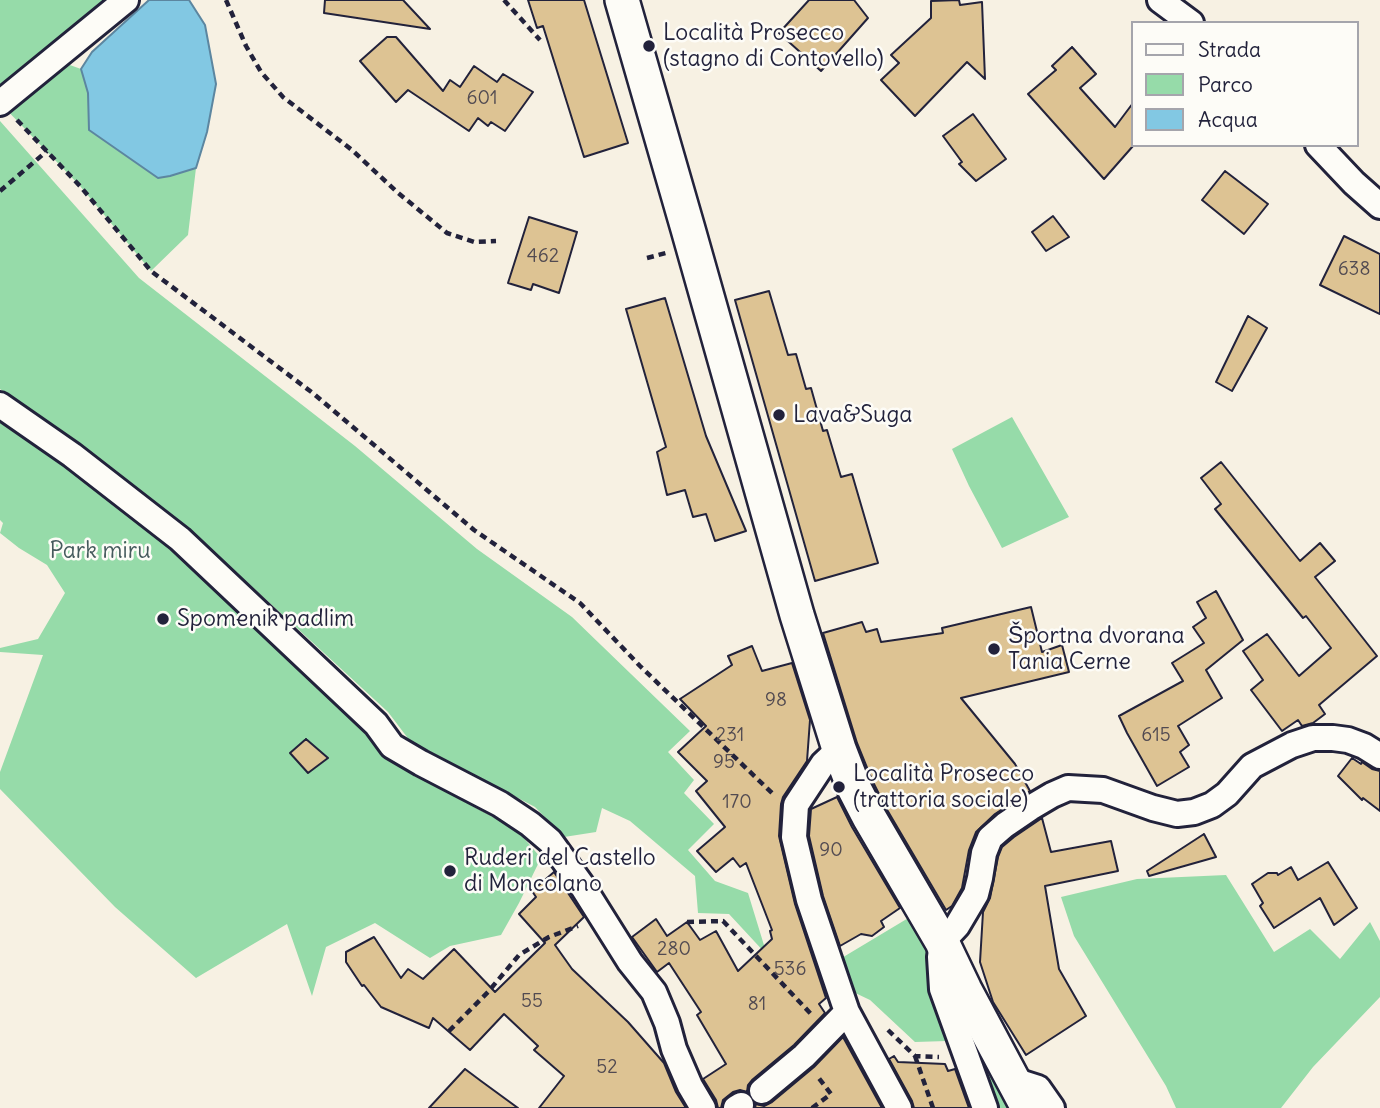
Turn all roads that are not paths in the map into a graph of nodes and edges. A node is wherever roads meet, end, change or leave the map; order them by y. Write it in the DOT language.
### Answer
graph roads {
  1 [pos="126,0"];
  2 [pos="622,0"];
  3 [pos="1160,0"];
  4 [pos="1188,21"];
  5 [pos="0,103"];
  6 [pos="1320,147"];
  7 [pos="1380,206"];
  8 [pos="0,405"];
  9 [pos="839,749"];
  10 [pos="1380,756"];
  11 [pos="942,942"];
  12 [pos="847,1012"];
  13 [pos="1021,1094"];
  14 [pos="746,1101"];
  15 [pos="703,1108"];
  16 [pos="899,1108"];
  17 [pos="985,1108"];
  18 [pos="1052,1108"];
  1 -- 5 [label="street"];
  2 -- 9 [label="main road"];
  3 -- 4 [label="street"];
  6 -- 7 [label="street"];
  8 -- 15 [label="street"];
  9 -- 11 [label="main road"];
  9 -- 12 [label="street"];
  10 -- 11 [label="street"];
  11 -- 13 [label="main road"];
  11 -- 17 [label="street"];
  12 -- 14 [label="street"];
  12 -- 16 [label="street"];
  13 -- 18 [label="street"];
}
